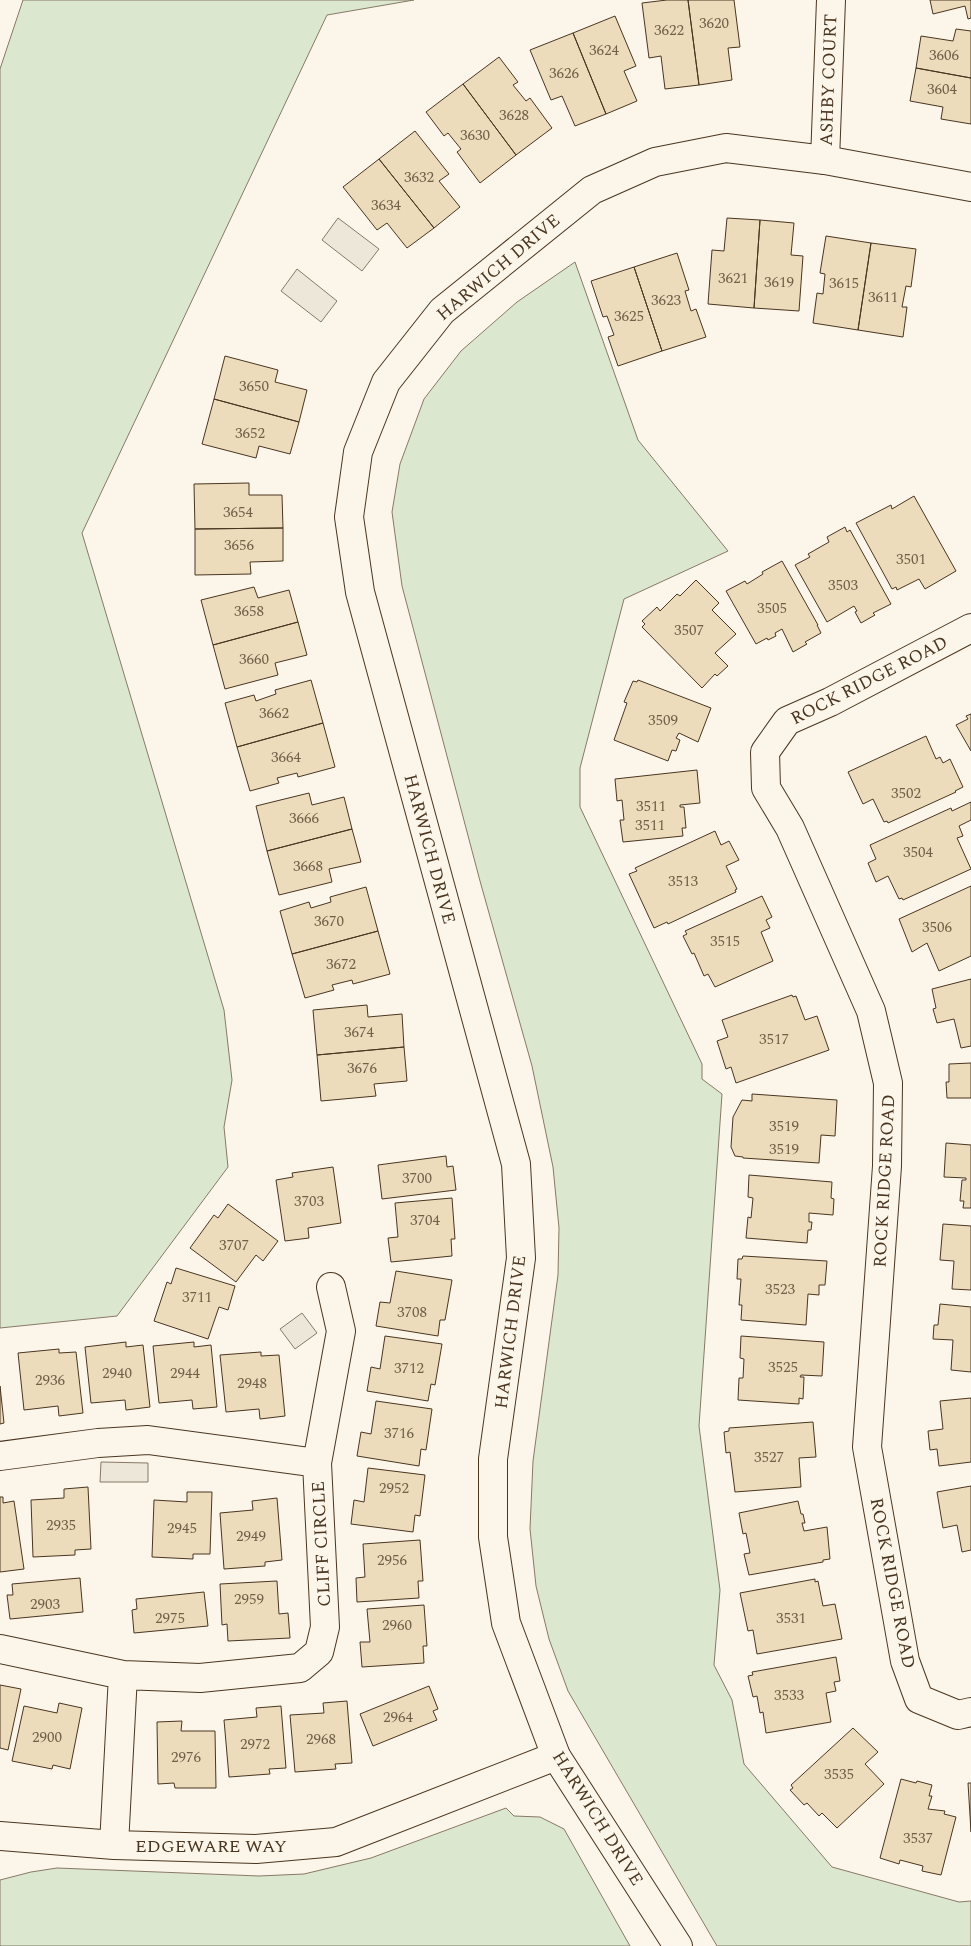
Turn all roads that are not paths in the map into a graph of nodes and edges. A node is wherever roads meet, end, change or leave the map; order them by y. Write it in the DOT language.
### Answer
graph roads {
  1 [pos="831,0"];
  2 [pos="825,160"];
  3 [pos="971,187"];
  4 [pos="971,628"];
  5 [pos="331,1287"];
  6 [pos="0,1456"];
  7 [pos="317,1463"];
  8 [pos="0,1649"];
  9 [pos="123,1675"];
  10 [pos="971,1712"];
  11 [pos="556,1756"];
  12 [pos="0,1836"];
  13 [pos="114,1845"];
  14 [pos="678,1946"];
  1 -- 2 [label="street, ASHBY COURT"];
  2 -- 3 [label="street, HARWICH DRIVE"];
  2 -- 11 [label="street, HARWICH DRIVE"];
  4 -- 10 [label="street, ROCK RIDGE ROAD"];
  5 -- 7 [label="street"];
  6 -- 7 [label="street, CLIFF CIRCLE"];
  7 -- 9 [label="street, CLIFF CIRCLE"];
  8 -- 9 [label="street, CLIFF CIRCLE"];
  9 -- 13 [label="street"];
  11 -- 13 [label="street, EDGEWARE WAY"];
  11 -- 14 [label="street, HARWICH DRIVE"];
  12 -- 13 [label="street, EDGEWARE WAY"];
}
